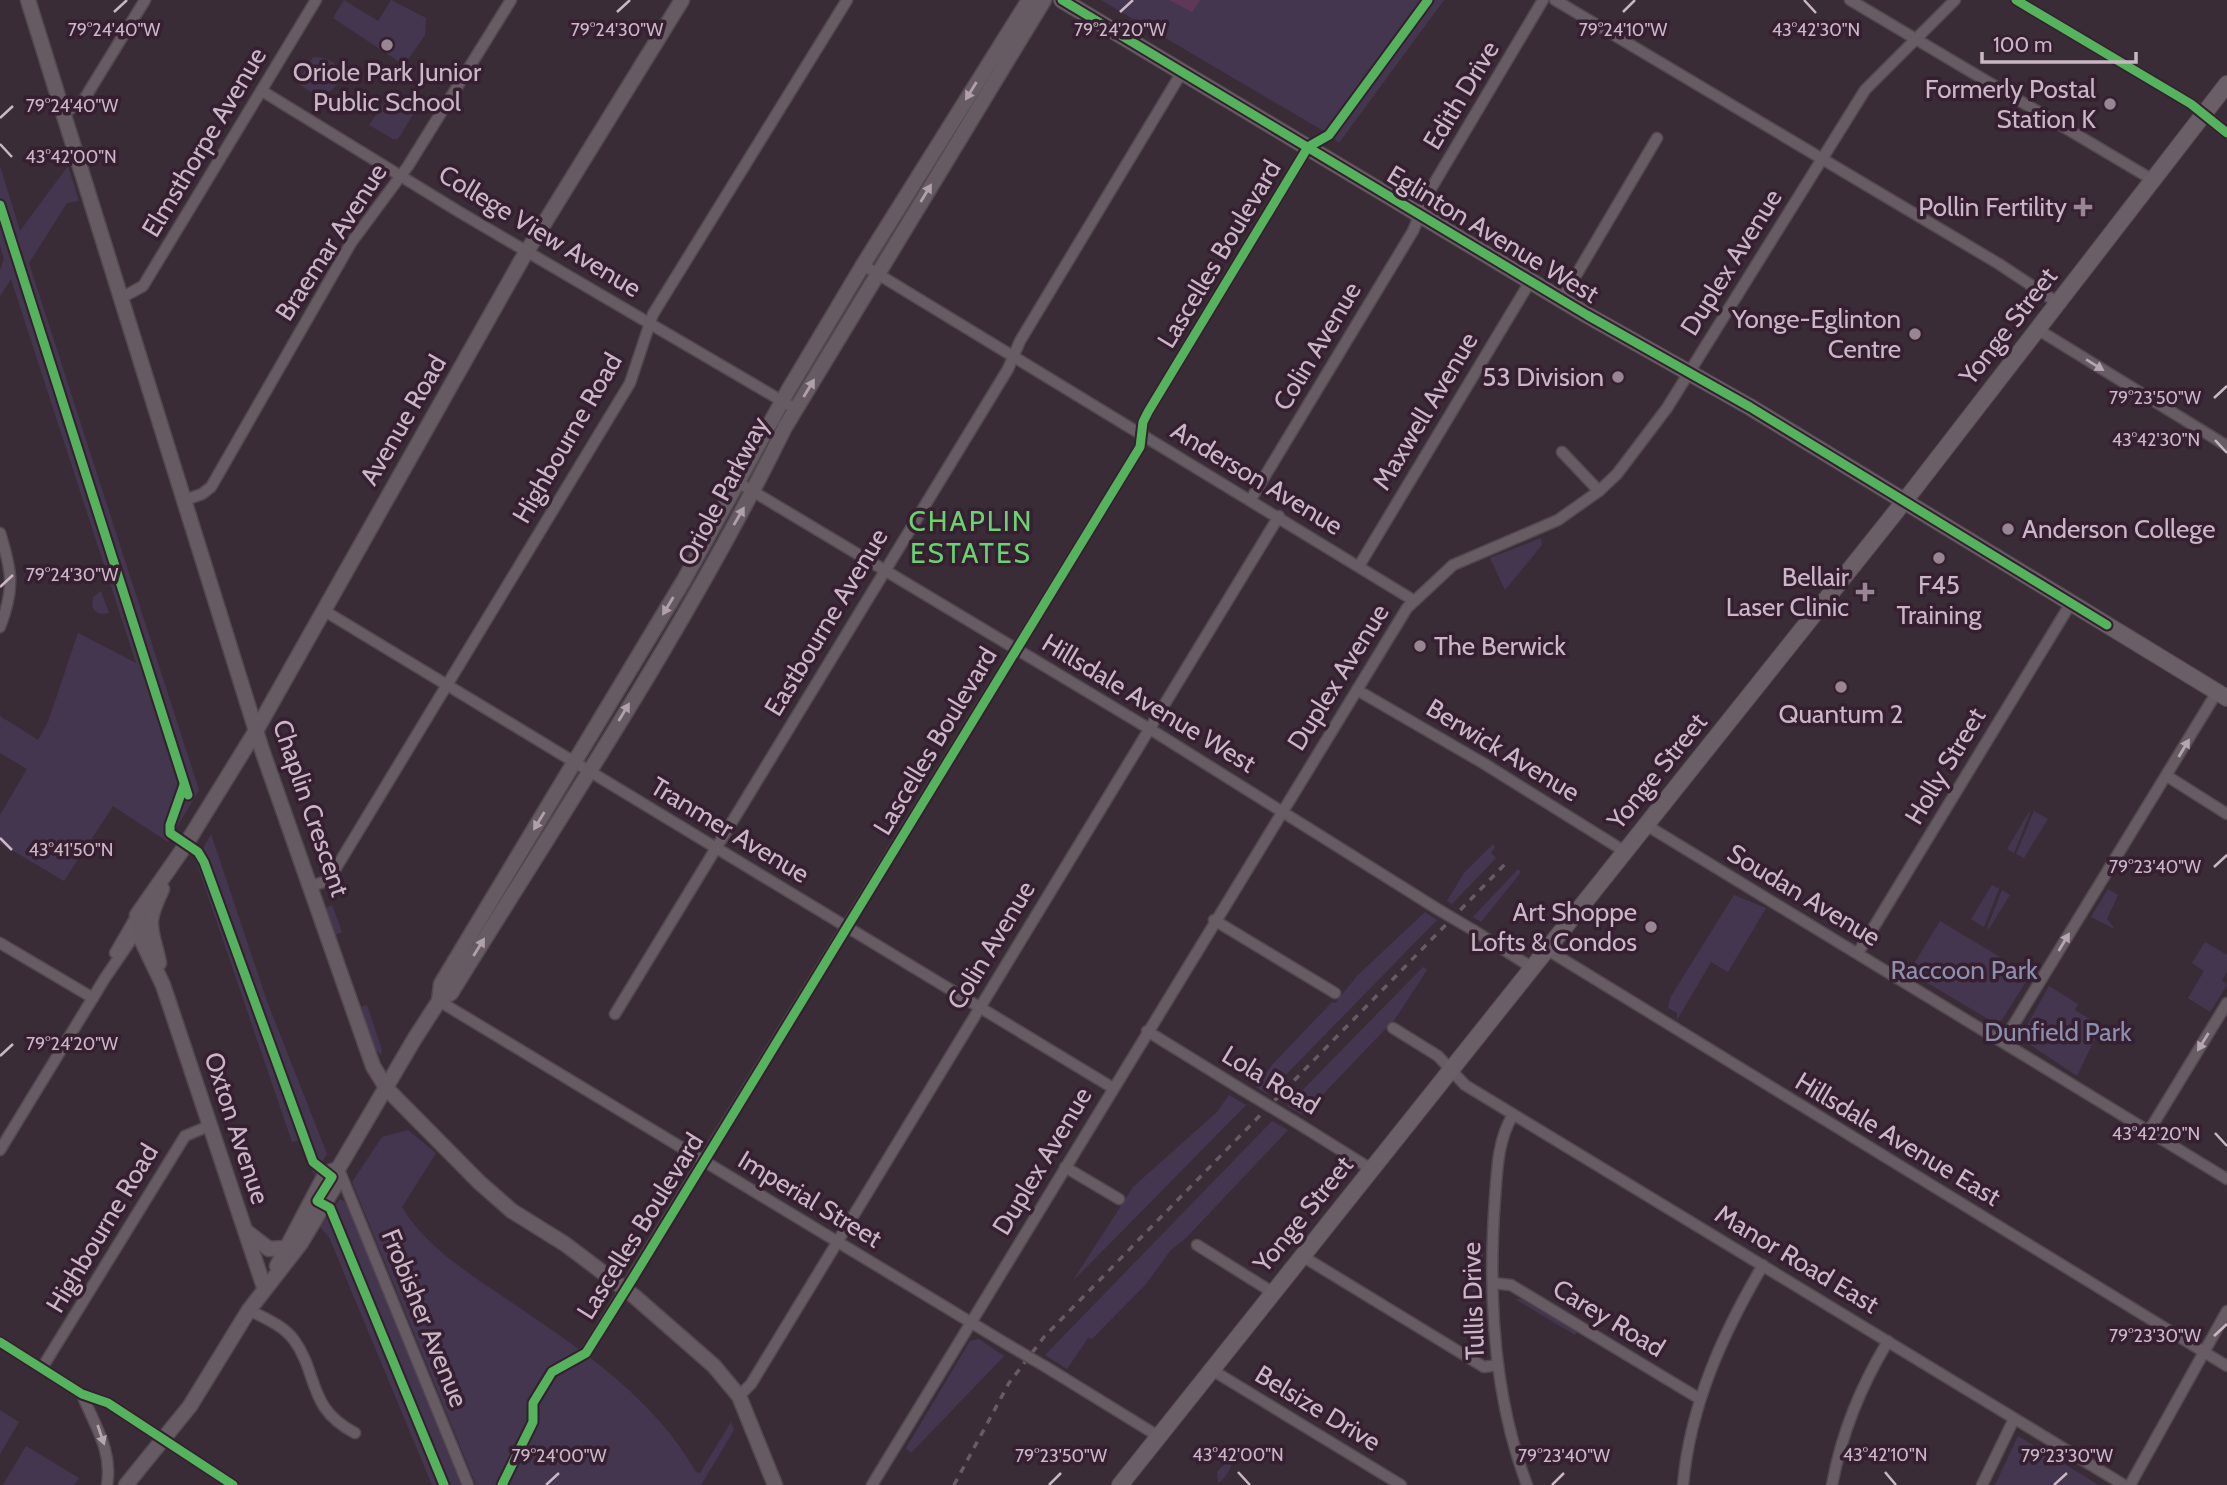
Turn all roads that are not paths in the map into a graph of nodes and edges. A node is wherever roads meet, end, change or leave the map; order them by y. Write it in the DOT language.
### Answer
graph roads {
  1 [pos="28,0"];
  2 [pos="145,0"];
  3 [pos="316,0"];
  4 [pos="511,0"];
  5 [pos="682,0"];
  6 [pos="847,0"];
  7 [pos="1029,0"];
  8 [pos="1044,0"];
  9 [pos="1062,0"];
  10 [pos="1543,0"];
  11 [pos="1555,0"];
  12 [pos="1850,0"];
  13 [pos="1955,0"];
  14 [pos="2016,0"];
  15 [pos="1023,22"];
  16 [pos="1916,39"];
  17 [pos="1182,72"];
  18 [pos="2227,84"];
  19 [pos="262,91"];
  20 [pos="62,114"];
  21 [pos="2203,115"];
  22 [pos="2227,133"];
  23 [pos="1657,138"];
  24 [pos="1308,148"];
  25 [pos="1823,158"];
  26 [pos="401,174"];
  27 [pos="2153,180"];
  28 [pos="1420,215"];
  29 [pos="528,251"];
  30 [pos="863,265"];
  31 [pos="878,274"];
  32 [pos="1531,280"];
  33 [pos="121,298"];
  34 [pos="1562,299"];
  35 [pos="2058,303"];
  36 [pos="650,323"];
  37 [pos="2038,329"];
  38 [pos="1013,355"];
  39 [pos="1690,372"];
  40 [pos="782,401"];
  41 [pos="796,409"];
  42 [pos="1141,434"];
  43 [pos="2227,446"];
  44 [pos="1562,452"];
  45 [pos="739,483"];
  46 [pos="754,491"];
  47 [pos="1599,491"];
  48 [pos="1251,499"];
  49 [pos="186,500"];
  50 [pos="1903,502"];
  51 [pos="1279,516"];
  52 [pos="0,533"];
  53 [pos="1359,566"];
  54 [pos="885,569"];
  55 [pos="1412,600"];
  56 [pos="2071,603"];
  57 [pos="323,610"];
  58 [pos="0,627"];
  59 [pos="1015,649"];
  60 [pos="447,685"];
  61 [pos="1357,690"];
  62 [pos="2222,695"];
  63 [pos="257,729"];
  64 [pos="1149,729"];
  65 [pos="575,762"];
  66 [pos="588,771"];
  67 [pos="2166,776"];
  68 [pos="1281,812"];
  69 [pos="2227,814"];
  70 [pos="1646,825"];
  71 [pos="715,848"];
  72 [pos="1624,851"];
  73 [pos="171,866"];
  74 [pos="311,886"];
  75 [pos="155,903"];
  76 [pos="137,915"];
  77 [pos="1214,920"];
  78 [pos="847,927"];
  79 [pos="138,930"];
  80 [pos="0,943"];
  81 [pos="1546,949"];
  82 [pos="1858,953"];
  83 [pos="1531,967"];
  84 [pos="105,978"];
  85 [pos="163,985"];
  86 [pos="1335,993"];
  87 [pos="93,998"];
  88 [pos="439,1001"];
  89 [pos="2227,1003"];
  90 [pos="979,1008"];
  91 [pos="615,1014"];
  92 [pos="1393,1028"];
  93 [pos="1147,1031"];
  94 [pos="2003,1042"];
  95 [pos="1449,1069"];
  96 [pos="1113,1088"];
  97 [pos="387,1089"];
  98 [pos="1513,1115"];
  99 [pos="211,1125"];
  100 [pos="2149,1130"];
  101 [pos="1,1147"];
  102 [pos="704,1161"];
  103 [pos="1065,1167"];
  104 [pos="338,1170"];
  105 [pos="1371,1170"];
  106 [pos="2227,1179"];
  107 [pos="1119,1199"];
  108 [pos="245,1230"];
  109 [pos="838,1242"];
  110 [pos="1196,1245"];
  111 [pos="284,1248"];
  112 [pos="1302,1256"];
  113 [pos="1763,1265"];
  114 [pos="274,1274"];
  115 [pos="1493,1283"];
  116 [pos="264,1287"];
  117 [pos="626,1290"];
  118 [pos="1272,1292"];
  119 [pos="249,1310"];
  120 [pos="2227,1311"];
  121 [pos="971,1322"];
  122 [pos="1888,1341"];
  123 [pos="0,1342"];
  124 [pos="2204,1351"];
  125 [pos="586,1353"];
  126 [pos="1498,1365"];
  127 [pos="2227,1366"];
  128 [pos="42,1368"];
  129 [pos="1212,1370"];
  130 [pos="82,1394"];
  131 [pos="739,1396"];
  132 [pos="1700,1399"];
  133 [pos="2014,1419"];
  134 [pos="355,1433"];
  135 [pos="1158,1436"];
  136 [pos="163,1440"];
  137 [pos="107,1485"];
  138 [pos="126,1485"];
  139 [pos="233,1485"];
  140 [pos="468,1485"];
  141 [pos="775,1485"];
  142 [pos="872,1485"];
  143 [pos="1120,1485"];
  144 [pos="1401,1485"];
  145 [pos="1527,1485"];
  146 [pos="1683,1485"];
  147 [pos="1832,1485"];
  148 [pos="1982,1485"];
  149 [pos="2124,1485"];
  150 [pos="2130,1485"];
  1 -- 20 [label="street, Chaplin Crescent"];
  2 -- 20 [label="street"];
  3 -- 19 [label="street, Elmsthorpe Avenue"];
  4 -- 26 [label="street, Braemar Avenue"];
  5 -- 29 [label="street, Avenue Road"];
  6 -- 36 [label="street, Highbourne Road"];
  7 -- 15 [label="street, Oriole Parkway"];
  8 -- 15 [label="street, Oriole Parkway"];
  9 -- 17 [label="main road, Eglinton Avenue West"];
  10 -- 28 [label="street, Edith Drive"];
  11 -- 25 [label="street"];
  12 -- 16 [label="street"];
  13 -- 16 [label="street, Duplex Avenue"];
  14 -- 21 [label="street"];
  15 -- 30 [label="street, Oriole Parkway, one-way"];
  31 -- 15 [label="street, Oriole Parkway, one-way"];
  16 -- 25 [label="street, Duplex Avenue"];
  16 -- 27 [label="street"];
  17 -- 24 [label="main road, Eglinton Avenue West"];
  17 -- 38 [label="street, Eastbourne Avenue"];
  18 -- 21 [label="main road, Yonge Street"];
  19 -- 26 [label="street, College View Avenue"];
  19 -- 33 [label="street, Elmsthorpe Avenue"];
  20 -- 33 [label="street, Chaplin Crescent"];
  21 -- 22 [label="street"];
  21 -- 27 [label="main road, Yonge Street"];
  23 -- 34 [label="street"];
  24 -- 28 [label="main road, Eglinton Avenue West"];
  24 -- 42 [label="street, Lascelles Boulevard"];
  25 -- 35 [label="street"];
  25 -- 39 [label="street, Duplex Avenue"];
  26 -- 29 [label="street, College View Avenue"];
  26 -- 49 [label="street, Braemar Avenue"];
  27 -- 35 [label="main road, Yonge Street"];
  28 -- 32 [label="main road, Eglinton Avenue West"];
  28 -- 48 [label="street, Colin Avenue"];
  29 -- 36 [label="street, College View Avenue"];
  29 -- 57 [label="street, Avenue Road"];
  30 -- 31 [label="street, Anderson Avenue"];
  30 -- 40 [label="street, Oriole Parkway"];
  31 -- 38 [label="street, Anderson Avenue"];
  41 -- 31 [label="street, Oriole Parkway, one-way"];
  32 -- 34 [label="main road, Eglinton Avenue West"];
  32 -- 53 [label="street, Maxwell Avenue"];
  33 -- 49 [label="street, Chaplin Crescent"];
  34 -- 39 [label="main road, Eglinton Avenue West"];
  35 -- 37 [label="main road, Yonge Street"];
  36 -- 40 [label="street, College View Avenue"];
  36 -- 60 [label="street, Highbourne Road"];
  37 -- 43 [label="street, one-way"];
  37 -- 50 [label="main road, Yonge Street"];
  38 -- 42 [label="street, Anderson Avenue"];
  38 -- 54 [label="street, Eastbourne Avenue"];
  39 -- 47 [label="street, Duplex Avenue"];
  39 -- 50 [label="main road, Eglinton Avenue West"];
  40 -- 41 [label="street, College View Avenue"];
  40 -- 45 [label="street, Oriole Parkway"];
  41 -- 46 [label="street, Oriole Parkway"];
  42 -- 48 [label="street, Anderson Avenue"];
  42 -- 59 [label="street, Lascelles Boulevard"];
  44 -- 47 [label="street"];
  45 -- 46 [label="street, Hillsdale Avenue West"];
  45 -- 65 [label="street, Oriole Parkway, one-way"];
  46 -- 54 [label="street, Hillsdale Avenue West"];
  66 -- 46 [label="street, Oriole Parkway, one-way"];
  47 -- 55 [label="street, Duplex Avenue"];
  48 -- 51 [label="street, Anderson Avenue"];
  49 -- 63 [label="street, Chaplin Crescent"];
  50 -- 56 [label="main road, Eglinton Avenue West"];
  50 -- 70 [label="main road, Yonge Street"];
  51 -- 53 [label="street, Anderson Avenue"];
  51 -- 64 [label="street, Colin Avenue"];
  52 -- 58 [label="street"];
  53 -- 55 [label="street, Anderson Avenue"];
  54 -- 59 [label="street, Hillsdale Avenue West"];
  54 -- 71 [label="street, Eastbourne Avenue"];
  55 -- 61 [label="street, Duplex Avenue"];
  56 -- 62 [label="main road, Eglinton Avenue West"];
  56 -- 82 [label="street, Holly Street"];
  57 -- 60 [label="street, Tranmer Avenue"];
  57 -- 63 [label="street, Avenue Road"];
  59 -- 64 [label="street, Hillsdale Avenue West"];
  59 -- 78 [label="street, Lascelles Boulevard"];
  60 -- 65 [label="street, Tranmer Avenue"];
  60 -- 74 [label="street, Highbourne Road"];
  61 -- 68 [label="street, Duplex Avenue"];
  61 -- 72 [label="street, Berwick Avenue"];
  67 -- 62 [label="street, one-way"];
  63 -- 73 [label="street, Avenue Road"];
  63 -- 74 [label="street, Chaplin Crescent"];
  64 -- 68 [label="street, Hillsdale Avenue West"];
  64 -- 90 [label="street, Colin Avenue"];
  65 -- 66 [label="street, Tranmer Avenue"];
  65 -- 88 [label="street, Oriole Parkway, one-way"];
  66 -- 71 [label="street, Tranmer Avenue"];
  88 -- 66 [label="street, Oriole Parkway, one-way"];
  67 -- 69 [label="street"];
  94 -- 67 [label="street, one-way"];
  68 -- 77 [label="street, Duplex Avenue"];
  68 -- 83 [label="street, Hillsdale Avenue West, bridge"];
  70 -- 72 [label="main road, Yonge Street"];
  70 -- 82 [label="street, Soudan Avenue"];
  71 -- 78 [label="street, Tranmer Avenue"];
  71 -- 91 [label="street, Eastbourne Avenue"];
  72 -- 81 [label="main road, Yonge Street"];
  73 -- 75 [label="street, Avenue Road"];
  73 -- 76 [label="street, Avenue Road"];
  74 -- 97 [label="street, Chaplin Crescent"];
  75 -- 79 [label="street, Avenue Road"];
  75 -- 85 [label="street, Oxton Avenue"];
  76 -- 79 [label="street, Oxton Avenue"];
  76 -- 84 [label="street, Avenue Road"];
  77 -- 86 [label="street"];
  77 -- 93 [label="street, Duplex Avenue"];
  78 -- 90 [label="street, Tranmer Avenue"];
  78 -- 102 [label="street, Lascelles Boulevard"];
  79 -- 84 [label="street, Avenue Road"];
  79 -- 85 [label="street, Oxton Avenue"];
  80 -- 87 [label="street"];
  81 -- 83 [label="main road, Yonge Street"];
  81 -- 124 [label="street, Hillsdale Avenue East"];
  82 -- 94 [label="street, Soudan Avenue"];
  83 -- 95 [label="main road, Yonge Street"];
  84 -- 87 [label="street, Avenue Road"];
  85 -- 99 [label="street, Oxton Avenue"];
  87 -- 101 [label="street, Avenue Road"];
  88 -- 97 [label="street, Oriole Parkway"];
  88 -- 102 [label="street, Imperial Street"];
  89 -- 100 [label="street, one-way"];
  90 -- 96 [label="street, Tranmer Avenue"];
  90 -- 109 [label="street, Colin Avenue"];
  92 -- 95 [label="street, Manor Road East"];
  93 -- 96 [label="street, Duplex Avenue"];
  93 -- 105 [label="street, Lola Road, bridge"];
  94 -- 100 [label="street, Soudan Avenue"];
  95 -- 98 [label="street, Manor Road East"];
  95 -- 105 [label="main road, Yonge Street"];
  96 -- 103 [label="street, Duplex Avenue"];
  97 -- 104 [label="street, Oriole Parkway"];
  97 -- 117 [label="street, Chaplin Crescent"];
  98 -- 113 [label="street, Manor Road East"];
  98 -- 115 [label="street, Tullis Drive"];
  99 -- 108 [label="street, Oxton Avenue"];
  99 -- 128 [label="street, Highbourne Road"];
  100 -- 106 [label="street, Soudan Avenue"];
  102 -- 109 [label="street, Imperial Street"];
  102 -- 117 [label="street, Lascelles Boulevard"];
  103 -- 107 [label="street"];
  103 -- 121 [label="street, Duplex Avenue"];
  104 -- 111 [label="street, Oriole Parkway"];
  104 -- 114 [label="street, Oriole Parkway"];
  104 -- 140 [label="street, Frobisher Avenue"];
  105 -- 112 [label="main road, Yonge Street"];
  108 -- 111 [label="street"];
  108 -- 116 [label="street, Oxton Avenue"];
  109 -- 121 [label="street, Imperial Street"];
  109 -- 131 [label="street, Colin Avenue"];
  110 -- 118 [label="street"];
  111 -- 114 [label="street, Oriole Parkway"];
  112 -- 118 [label="main road, Yonge Street"];
  112 -- 126 [label="street"];
  113 -- 122 [label="street, Manor Road East"];
  113 -- 132 [label="street"];
  114 -- 116 [label="street, Oriole Parkway"];
  115 -- 126 [label="street, Tullis Drive"];
  115 -- 132 [label="street, Carey Road"];
  116 -- 119 [label="street, Oriole Parkway"];
  117 -- 125 [label="street, Lascelles Boulevard"];
  117 -- 131 [label="street, Chaplin Crescent"];
  118 -- 129 [label="main road, Yonge Street"];
  119 -- 134 [label="street"];
  119 -- 136 [label="street, Oriole Parkway"];
  120 -- 124 [label="street"];
  121 -- 135 [label="street, Imperial Street, bridge"];
  121 -- 142 [label="street, Duplex Avenue"];
  122 -- 133 [label="street, Manor Road East"];
  122 -- 147 [label="street"];
  123 -- 128 [label="street"];
  124 -- 127 [label="street, Hillsdale Avenue East"];
  124 -- 150 [label="street"];
  126 -- 145 [label="street, Tullis Drive"];
  128 -- 130 [label="street"];
  129 -- 135 [label="main road, Yonge Street"];
  129 -- 144 [label="street, Belsize Drive"];
  130 -- 136 [label="street"];
  130 -- 137 [label="street, one-way"];
  131 -- 141 [label="street, Chaplin Crescent"];
  132 -- 146 [label="street"];
  133 -- 148 [label="street"];
  133 -- 149 [label="street, Manor Road East"];
  135 -- 143 [label="main road, Yonge Street"];
  136 -- 138 [label="street, Oriole Parkway"];
  136 -- 139 [label="street"];
}
